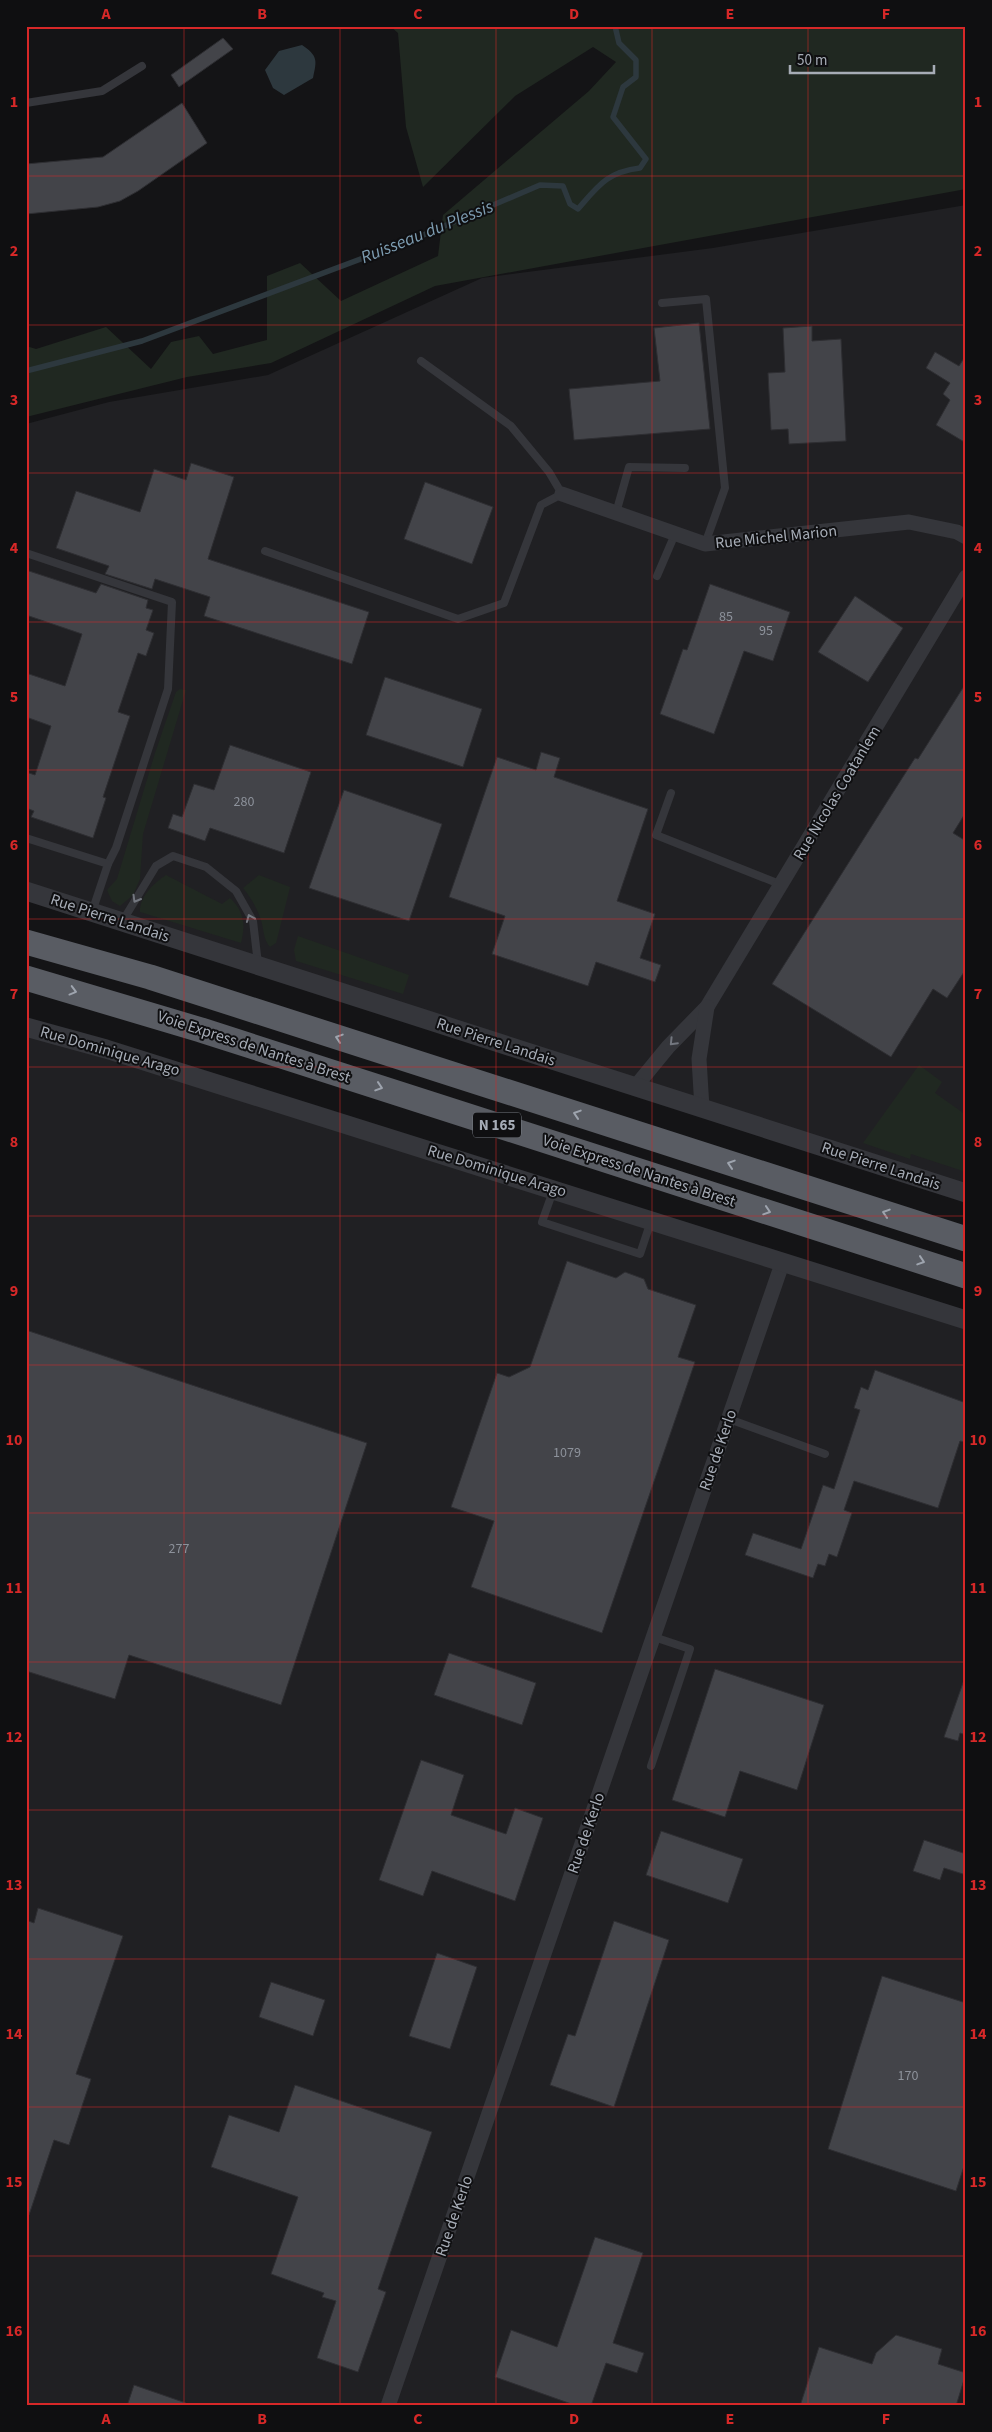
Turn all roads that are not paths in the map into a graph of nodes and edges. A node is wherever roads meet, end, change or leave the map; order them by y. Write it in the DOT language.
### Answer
graph roads {
  1 [pos="142,66"];
  2 [pos="26,103"];
  3 [pos="662,303"];
  4 [pos="422,361"];
  5 [pos="685,468"];
  6 [pos="562,494"];
  7 [pos="616,513"];
  8 [pos="675,534"];
  9 [pos="966,537"];
  10 [pos="705,544"];
  11 [pos="265,551"];
  12 [pos="26,553"];
  13 [pos="657,576"];
  14 [pos="966,578"];
  15 [pos="671,793"];
  16 [pos="26,838"];
  17 [pos="108,864"];
  18 [pos="782,884"];
  19 [pos="26,891"];
  20 [pos="92,912"];
  21 [pos="122,922"];
  22 [pos="26,942"];
  23 [pos="258,966"];
  24 [pos="26,978"];
  25 [pos="707,1007"];
  26 [pos="26,1027"];
  27 [pos="636,1086"];
  28 [pos="702,1108"];
  29 [pos="554,1189"];
  30 [pos="966,1193"];
  31 [pos="652,1220"];
  32 [pos="966,1239"];
  33 [pos="784,1261"];
  34 [pos="966,1276"];
  35 [pos="966,1320"];
  36 [pos="729,1419"];
  37 [pos="825,1454"];
  38 [pos="654,1637"];
  39 [pos="651,1766"];
  40 [pos="388,2406"];
  1 -- 2 [label="lane"];
  3 -- 10 [label="lane"];
  4 -- 6 [label="lane"];
  5 -- 7 [label="lane"];
  6 -- 7 [label="street, Rue Michel Marion"];
  6 -- 11 [label="lane"];
  7 -- 8 [label="street, Rue Michel Marion"];
  8 -- 10 [label="street, Rue Michel Marion"];
  8 -- 13 [label="lane"];
  9 -- 10 [label="street, Rue Michel Marion"];
  12 -- 17 [label="lane"];
  14 -- 18 [label="street, Rue Nicolas Coatanlem"];
  15 -- 18 [label="lane"];
  16 -- 17 [label="lane"];
  17 -- 20 [label="lane"];
  18 -- 25 [label="street, Rue Nicolas Coatanlem"];
  19 -- 20 [label="street, Rue Pierre Landais"];
  20 -- 21 [label="street, Rue Pierre Landais"];
  21 -- 23 [label="street, Rue Pierre Landais"];
  23 -- 21 [label="lane, one-way"];
  32 -- 22 [label="highway, N 165, one-way"];
  23 -- 27 [label="street, Rue Pierre Landais"];
  24 -- 34 [label="highway, Voie Express de Nantes à Brest / N 165, one-way"];
  25 -- 27 [label="street, Rue Nicolas Coatanlem, one-way"];
  25 -- 28 [label="street, Rue Nicolas Coatanlem"];
  26 -- 29 [label="street, Rue Dominique Arago"];
  27 -- 28 [label="street, Rue Pierre Landais"];
  28 -- 30 [label="street, Rue Pierre Landais"];
  29 -- 31 [label="street, Rue Dominique Arago"];
  29 -- 31 [label="lane"];
  31 -- 33 [label="street, Rue Dominique Arago"];
  33 -- 35 [label="street, Rue Dominique Arago"];
  33 -- 36 [label="street, Rue de Kerlo"];
  36 -- 37 [label="lane"];
  36 -- 38 [label="street, Rue de Kerlo"];
  38 -- 39 [label="lane"];
  38 -- 40 [label="street, Rue de Kerlo"];
}
